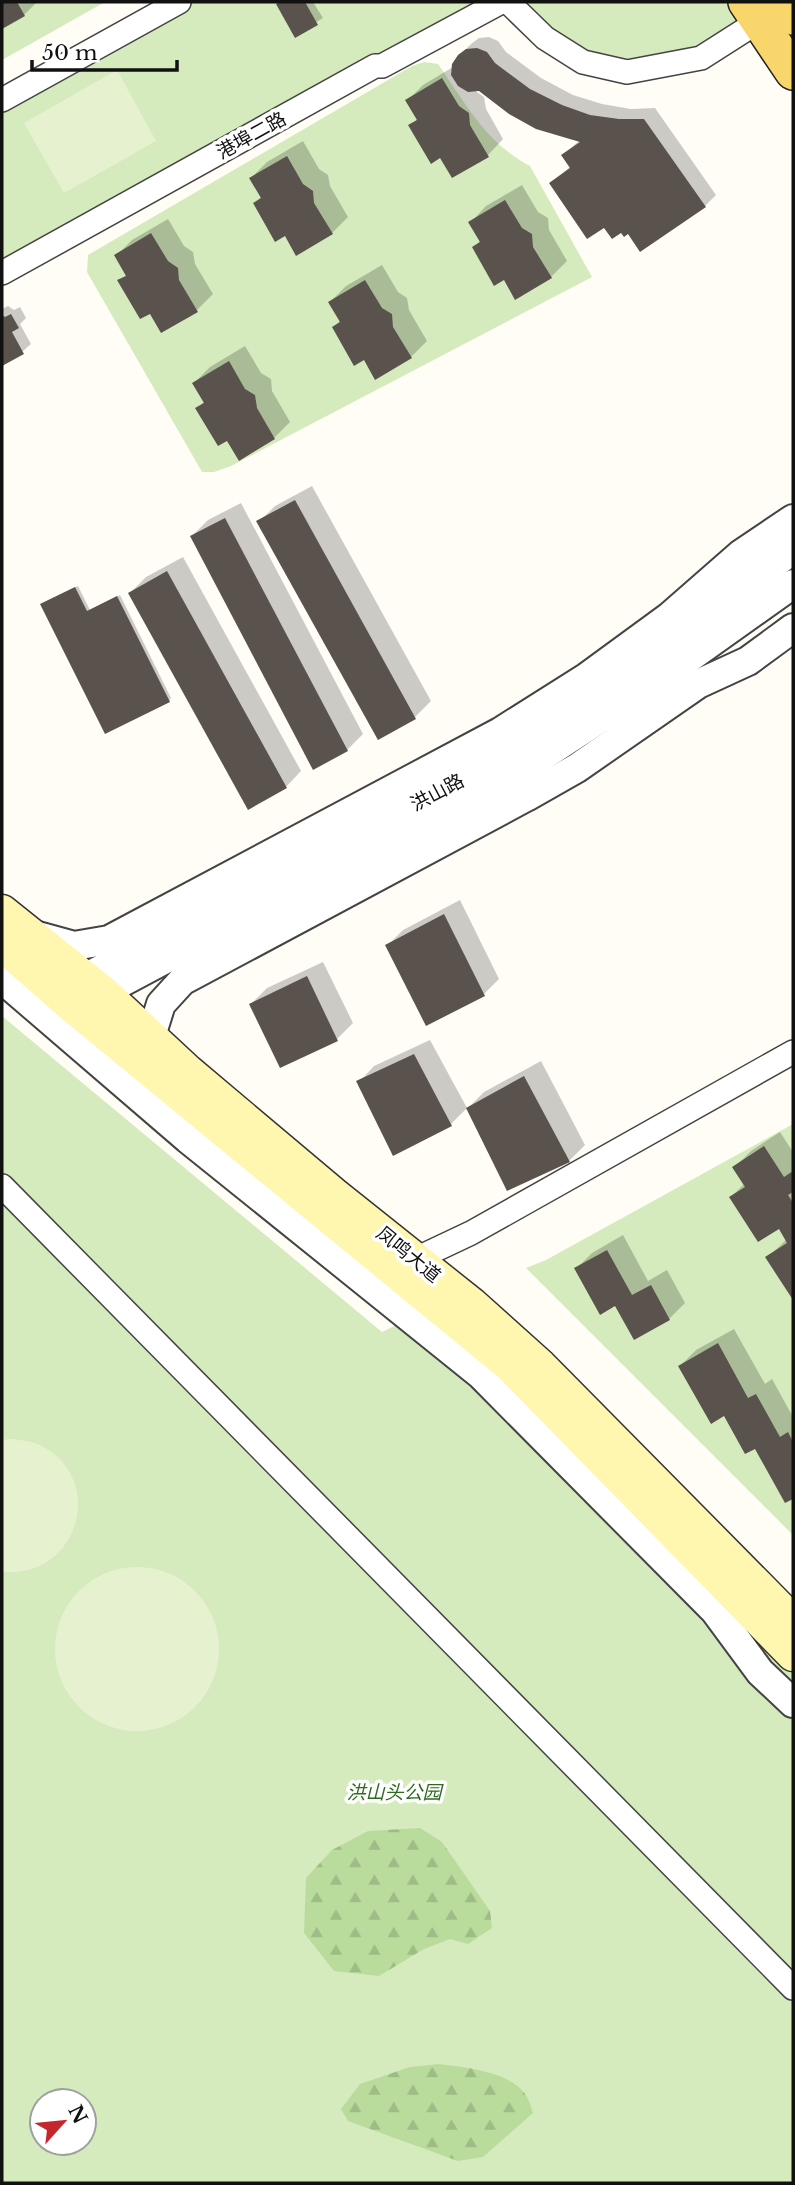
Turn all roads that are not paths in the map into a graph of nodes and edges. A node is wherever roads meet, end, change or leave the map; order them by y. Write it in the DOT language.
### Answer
graph roads {
  1 [pos="179,2"];
  2 [pos="501,2"];
  3 [pos="508,2"];
  4 [pos="763,8"];
  5 [pos="793,17"];
  6 [pos="793,72"];
  7 [pos="2,100"];
  8 [pos="2,273"];
  9 [pos="793,519"];
  10 [pos="793,550"];
  11 [pos="793,584"];
  12 [pos="793,628"];
  13 [pos="2,911"];
  14 [pos="16,940"];
  15 [pos="2,979"];
  16 [pos="93,985"];
  17 [pos="65,1000"];
  18 [pos="151,1036"];
  19 [pos="793,1052"];
  20 [pos="2,1186"];
  21 [pos="416,1259"];
  22 [pos="793,1621"];
  23 [pos="793,1655"];
  24 [pos="793,1703"];
  25 [pos="793,1988"];
  1 -- 7 [label="street"];
  2 -- 8 [label="street, 港埠二路"];
  3 -- 4 [label="street"];
  4 -- 5 [label="main road"];
  4 -- 6 [label="main road"];
  9 -- 14 [label="street"];
  10 -- 16 [label="street, 洪山路"];
  11 -- 16 [label="street, 洪山路"];
  12 -- 18 [label="street"];
  13 -- 14 [label="main road, 凤鸣大道"];
  14 -- 16 [label="main road, 凤鸣大道"];
  14 -- 17 [label="main road, 凤鸣大道"];
  15 -- 24 [label="street"];
  16 -- 17 [label="street, 洪山路"];
  16 -- 18 [label="main road, 凤鸣大道"];
  17 -- 23 [label="main road, 凤鸣大道"];
  18 -- 21 [label="main road, 凤鸣大道"];
  19 -- 21 [label="street"];
  20 -- 25 [label="street"];
  21 -- 22 [label="main road, 凤鸣大道"];
}
